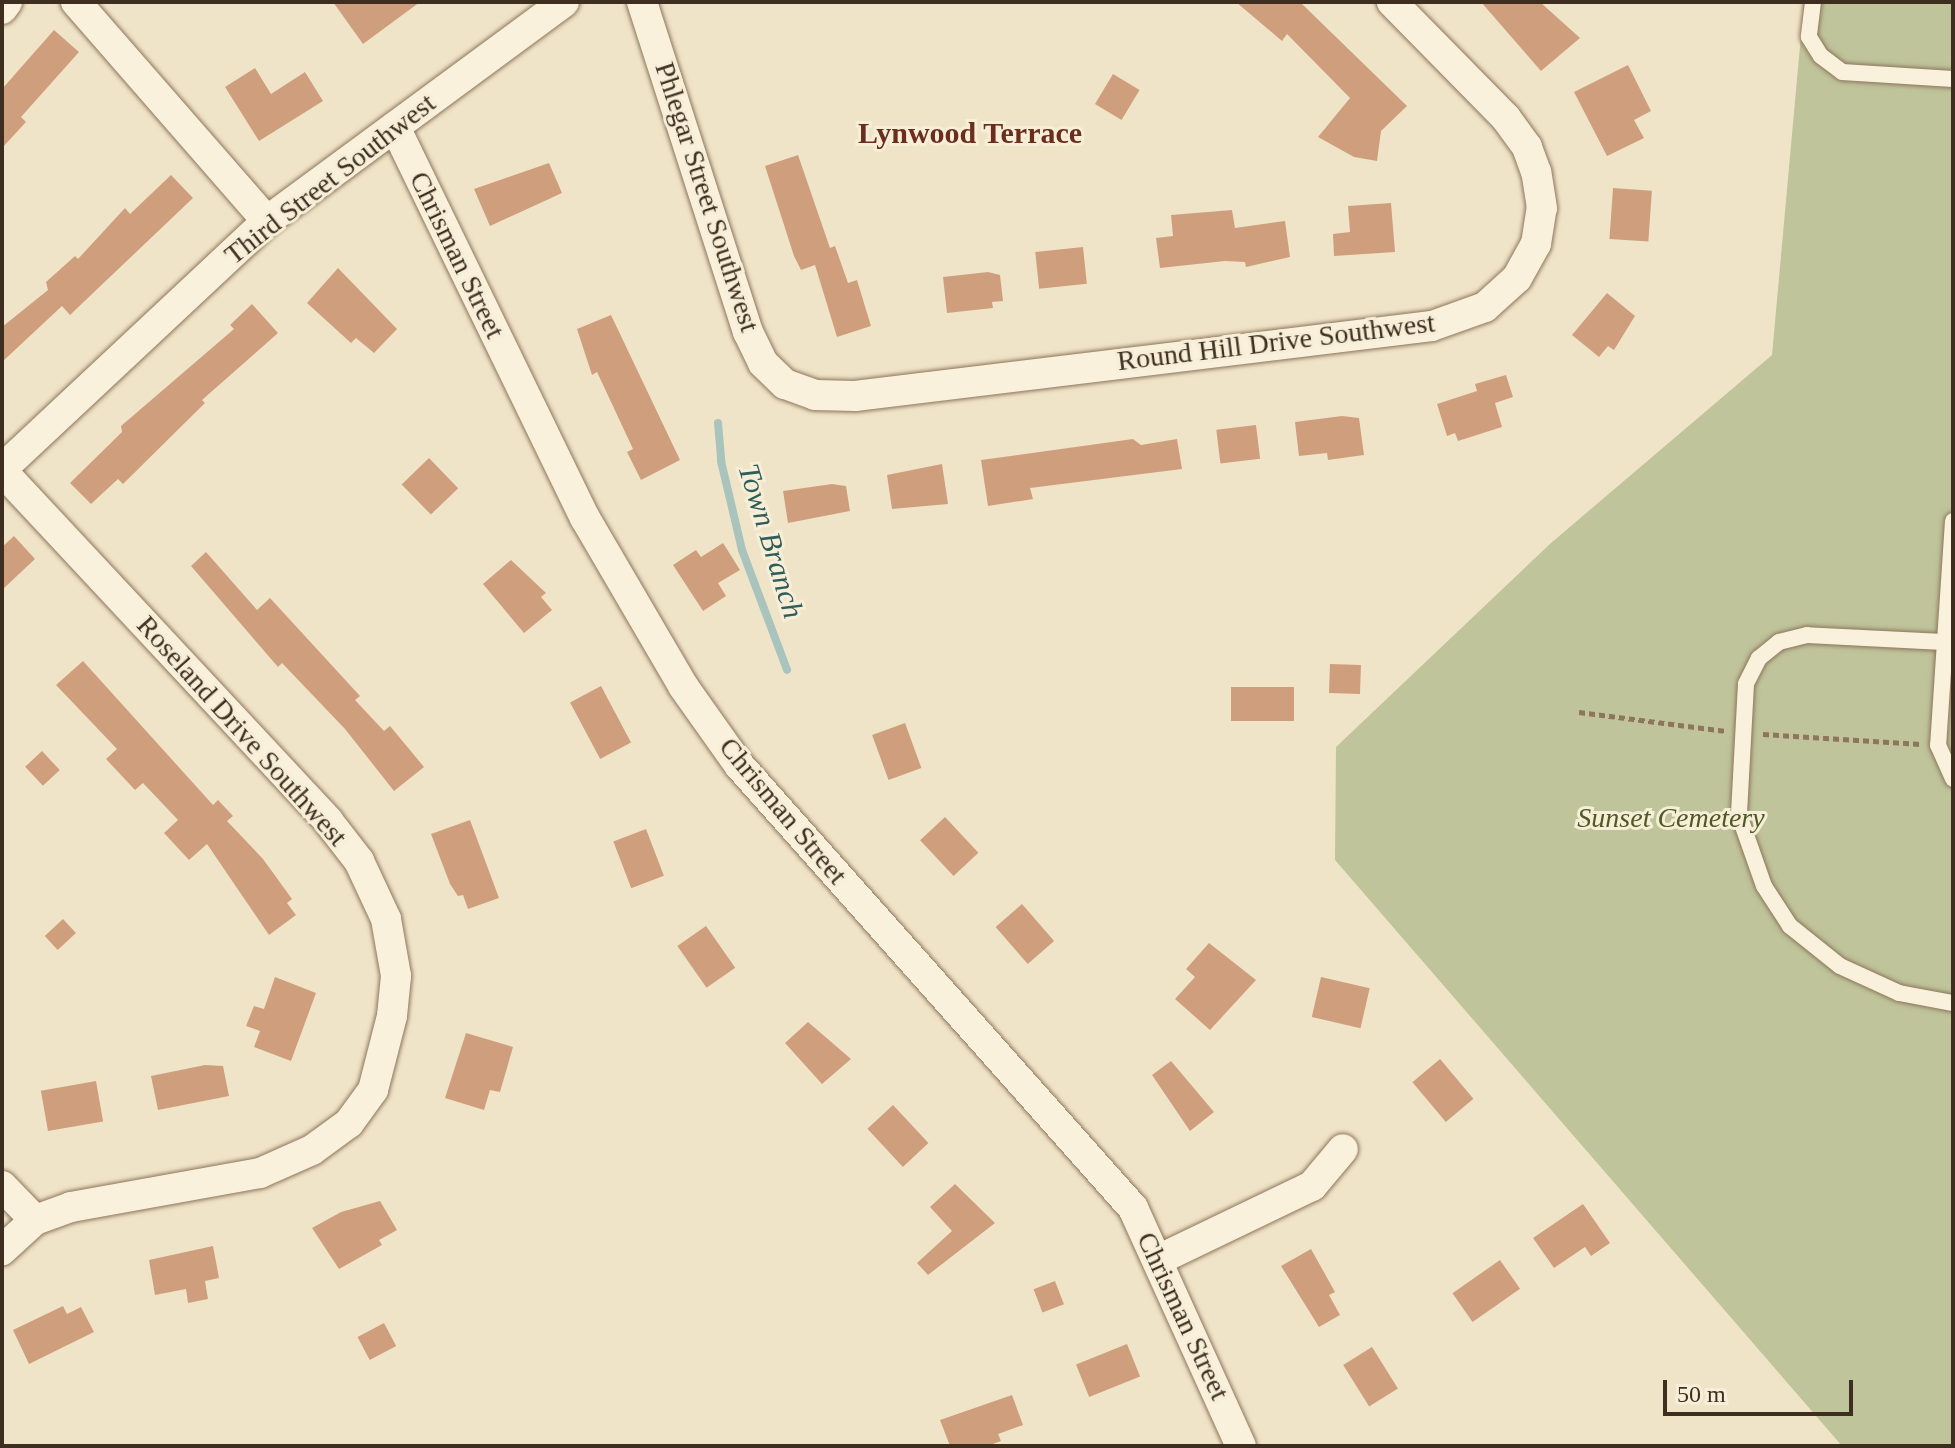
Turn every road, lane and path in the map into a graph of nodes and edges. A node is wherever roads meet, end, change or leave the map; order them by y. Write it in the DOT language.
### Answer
graph roads {
  1 [pos="7,2"];
  2 [pos="76,2"];
  3 [pos="564,2"];
  4 [pos="642,2"];
  5 [pos="1392,2"];
  6 [pos="1813,2"];
  7 [pos="2,9"];
  8 [pos="1953,79"];
  9 [pos="395,127"];
  10 [pos="267,221"];
  11 [pos="785,384"];
  12 [pos="2,470"];
  13 [pos="1953,521"];
  14 [pos="1947,634"];
  15 [pos="1579,712"];
  16 [pos="1740,733"];
  17 [pos="1938,745"];
  18 [pos="1953,779"];
  19 [pos="1953,1003"];
  20 [pos="1343,1149"];
  21 [pos="2,1186"];
  22 [pos="35,1220"];
  23 [pos="2,1250"];
  24 [pos="1160,1259"];
  25 [pos="1237,1445"];
  1 -- 7 [label="street"];
  2 -- 10 [label="street"];
  3 -- 9 [label="street, Third Street Southwest"];
  4 -- 11 [label="street, Phlegar Street Southwest"];
  5 -- 11 [label="street, Round Hill Drive Southwest"];
  6 -- 8 [label="lane"];
  9 -- 10 [label="street, Third Street Southwest"];
  9 -- 24 [label="street, Chrisman Street"];
  10 -- 12 [label="street, Third Street Southwest"];
  12 -- 22 [label="street, Roseland Drive Southwest"];
  13 -- 14 [label="lane"];
  14 -- 16 [label="lane"];
  14 -- 17 [label="lane"];
  15 -- 16 [label="path"];
  16 -- 17 [label="path"];
  16 -- 19 [label="lane"];
  17 -- 18 [label="lane"];
  20 -- 24 [label="street"];
  21 -- 22 [label="street"];
  22 -- 23 [label="street"];
  24 -- 25 [label="street, Chrisman Street"];
}
